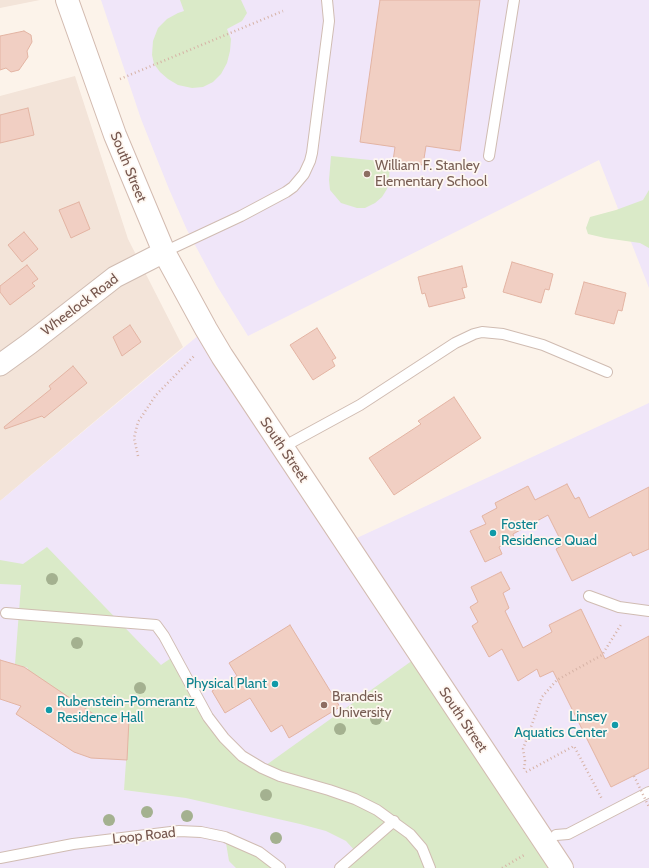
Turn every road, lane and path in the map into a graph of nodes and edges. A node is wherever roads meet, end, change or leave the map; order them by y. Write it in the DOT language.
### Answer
graph roads {
  1 [pos="66,0"];
  2 [pos="326,0"];
  3 [pos="514,0"];
  4 [pos="283,11"];
  5 [pos="120,79"];
  6 [pos="489,156"];
  7 [pos="164,252"];
  8 [pos="211,338"];
  9 [pos="0,364"];
  10 [pos="607,372"];
  11 [pos="283,447"];
  12 [pos="138,456"];
  13 [pos="589,596"];
  14 [pos="631,609"];
  15 [pos="649,611"];
  16 [pos="6,613"];
  17 [pos="634,776"];
  18 [pos="649,792"];
  19 [pos="649,807"];
  20 [pos="609,813"];
  21 [pos="394,821"];
  22 [pos="556,835"];
  23 [pos="527,854"];
  24 [pos="0,858"];
  25 [pos="280,868"];
  26 [pos="340,868"];
  27 [pos="430,868"];
  28 [pos="502,868"];
  29 [pos="562,868"];
  1 -- 7 [label="main road, South Street"];
  2 -- 7 [label="lane"];
  3 -- 6 [label="lane"];
  4 -- 5 [label="path"];
  7 -- 8 [label="main road, South Street"];
  7 -- 9 [label="street, Wheelock Road"];
  8 -- 11 [label="main road, South Street"];
  8 -- 12 [label="path"];
  10 -- 11 [label="lane"];
  11 -- 29 [label="main road, South Street"];
  13 -- 14 [label="lane"];
  14 -- 15 [label="lane"];
  14 -- 20 [label="path"];
  16 -- 21 [label="lane"];
  17 -- 19 [label="path, bridge"];
  18 -- 20 [label="lane"];
  20 -- 22 [label="lane"];
  21 -- 26 [label="lane"];
  21 -- 27 [label="lane"];
  23 -- 28 [label="path"];
  24 -- 25 [label="lane, Loop Road"];
}
